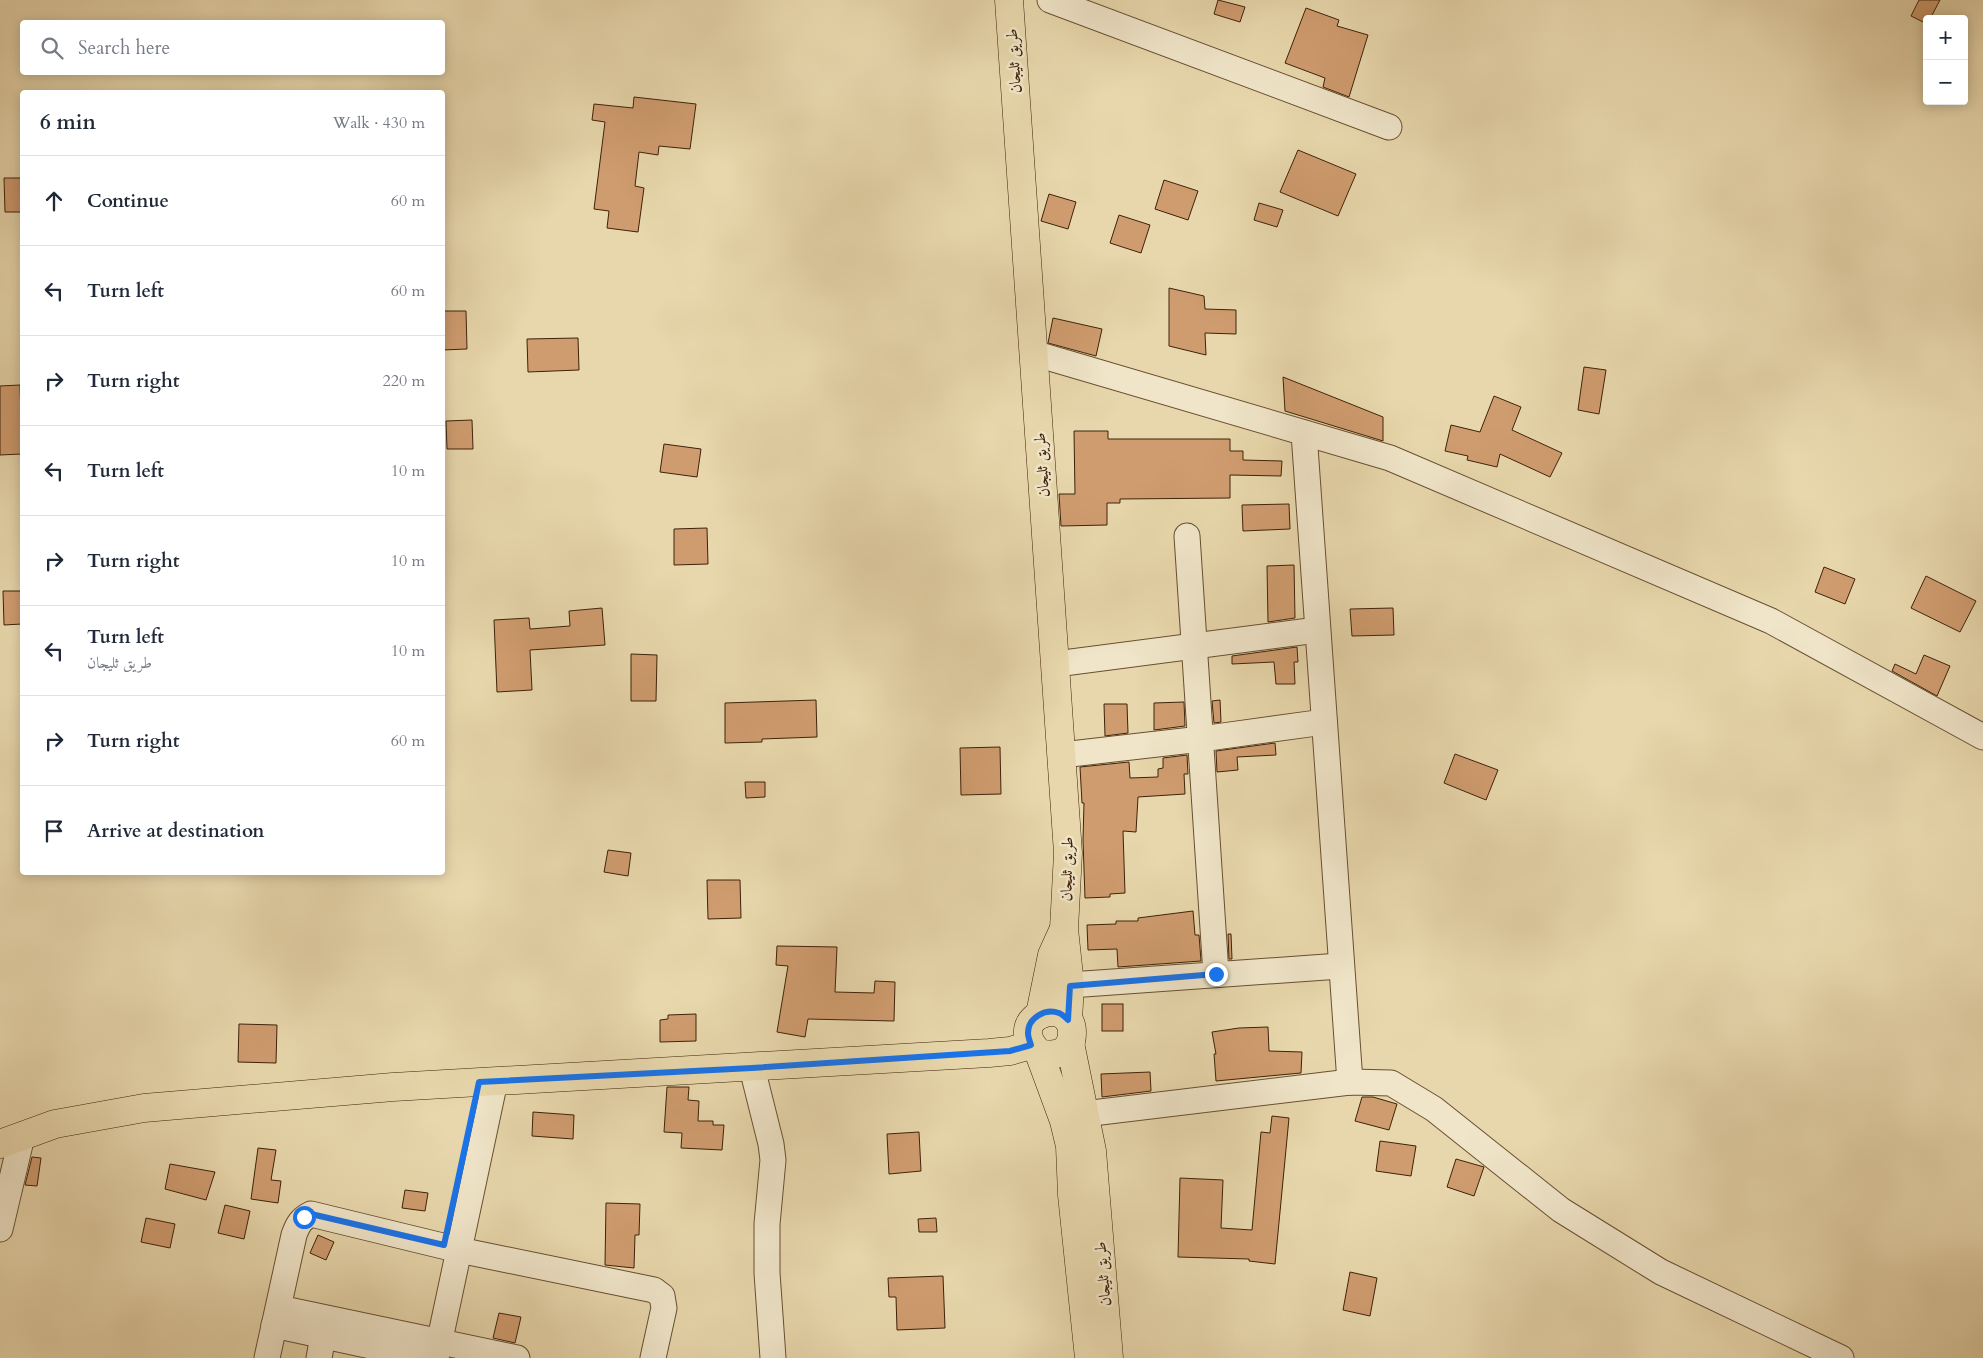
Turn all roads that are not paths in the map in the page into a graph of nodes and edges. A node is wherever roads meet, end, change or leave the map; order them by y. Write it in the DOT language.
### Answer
graph roads {
  1 [pos="1009,0"];
  2 [pos="1050,0"];
  3 [pos="1389,127"];
  4 [pos="1033,354"];
  5 [pos="1304,433"];
  6 [pos="1187,536"];
  7 [pos="1318,630"];
  8 [pos="1194,646"];
  9 [pos="1056,664"];
  10 [pos="1324,722"];
  11 [pos="1983,737"];
  12 [pos="1201,739"];
  13 [pos="1062,755"];
  14 [pos="1064,930"];
  15 [pos="1340,966"];
  16 [pos="1216,974"];
  17 [pos="1070,986"];
  18 [pos="1040,1014"];
  19 [pos="1069,1032"];
  20 [pos="1035,1049"];
  21 [pos="752,1068"];
  22 [pos="487,1082"];
  23 [pos="1350,1082"];
  24 [pos="1074,1118"];
  25 [pos="11,1140"];
  26 [pos="0,1229"];
  27 [pos="452,1247"];
  28 [pos="276,1317"];
  29 [pos="321,1347"];
  30 [pos="427,1352"];
  31 [pos="267,1358"];
  32 [pos="517,1358"];
  33 [pos="653,1358"];
  34 [pos="773,1358"];
  35 [pos="1089,1358"];
  36 [pos="1109,1358"];
  37 [pos="1841,1358"];
  1 -- 4 [label="main road, طريق ثليجان"];
  2 -- 3 [label="street"];
  4 -- 5 [label="street"];
  4 -- 9 [label="main road, طريق ثليجان"];
  5 -- 7 [label="street"];
  5 -- 11 [label="street"];
  6 -- 8 [label="street"];
  7 -- 8 [label="street"];
  7 -- 10 [label="street"];
  8 -- 9 [label="street"];
  8 -- 12 [label="street"];
  9 -- 13 [label="main road, طريق ثليجان"];
  10 -- 12 [label="street"];
  10 -- 15 [label="street"];
  12 -- 13 [label="street"];
  12 -- 16 [label="street"];
  13 -- 14 [label="main road, طريق ثليجان"];
  14 -- 17 [label="main road, طريق ثليجان"];
  14 -- 18 [label="main road, طريق ثليجان"];
  15 -- 16 [label="street"];
  15 -- 23 [label="street"];
  16 -- 17 [label="street"];
  17 -- 19 [label="main road, طريق ثليجان"];
  18 -- 19 [label="main road"];
  18 -- 20 [label="main road"];
  19 -- 20 [label="main road"];
  19 -- 24 [label="main road, طريق ثليجان"];
  20 -- 21 [label="main road"];
  20 -- 24 [label="main road, طريق ثليجان"];
  21 -- 22 [label="main road"];
  21 -- 34 [label="street"];
  22 -- 25 [label="main road"];
  22 -- 27 [label="street"];
  23 -- 24 [label="street"];
  23 -- 37 [label="street"];
  24 -- 35 [label="main road, طريق ثليجان"];
  24 -- 36 [label="main road, طريق ثليجان"];
  25 -- 26 [label="street"];
  27 -- 28 [label="street"];
  27 -- 30 [label="street"];
  27 -- 33 [label="street"];
  28 -- 29 [label="street"];
  28 -- 30 [label="street"];
  28 -- 31 [label="street"];
  29 -- 30 [label="street"];
  30 -- 32 [label="street"];
}
